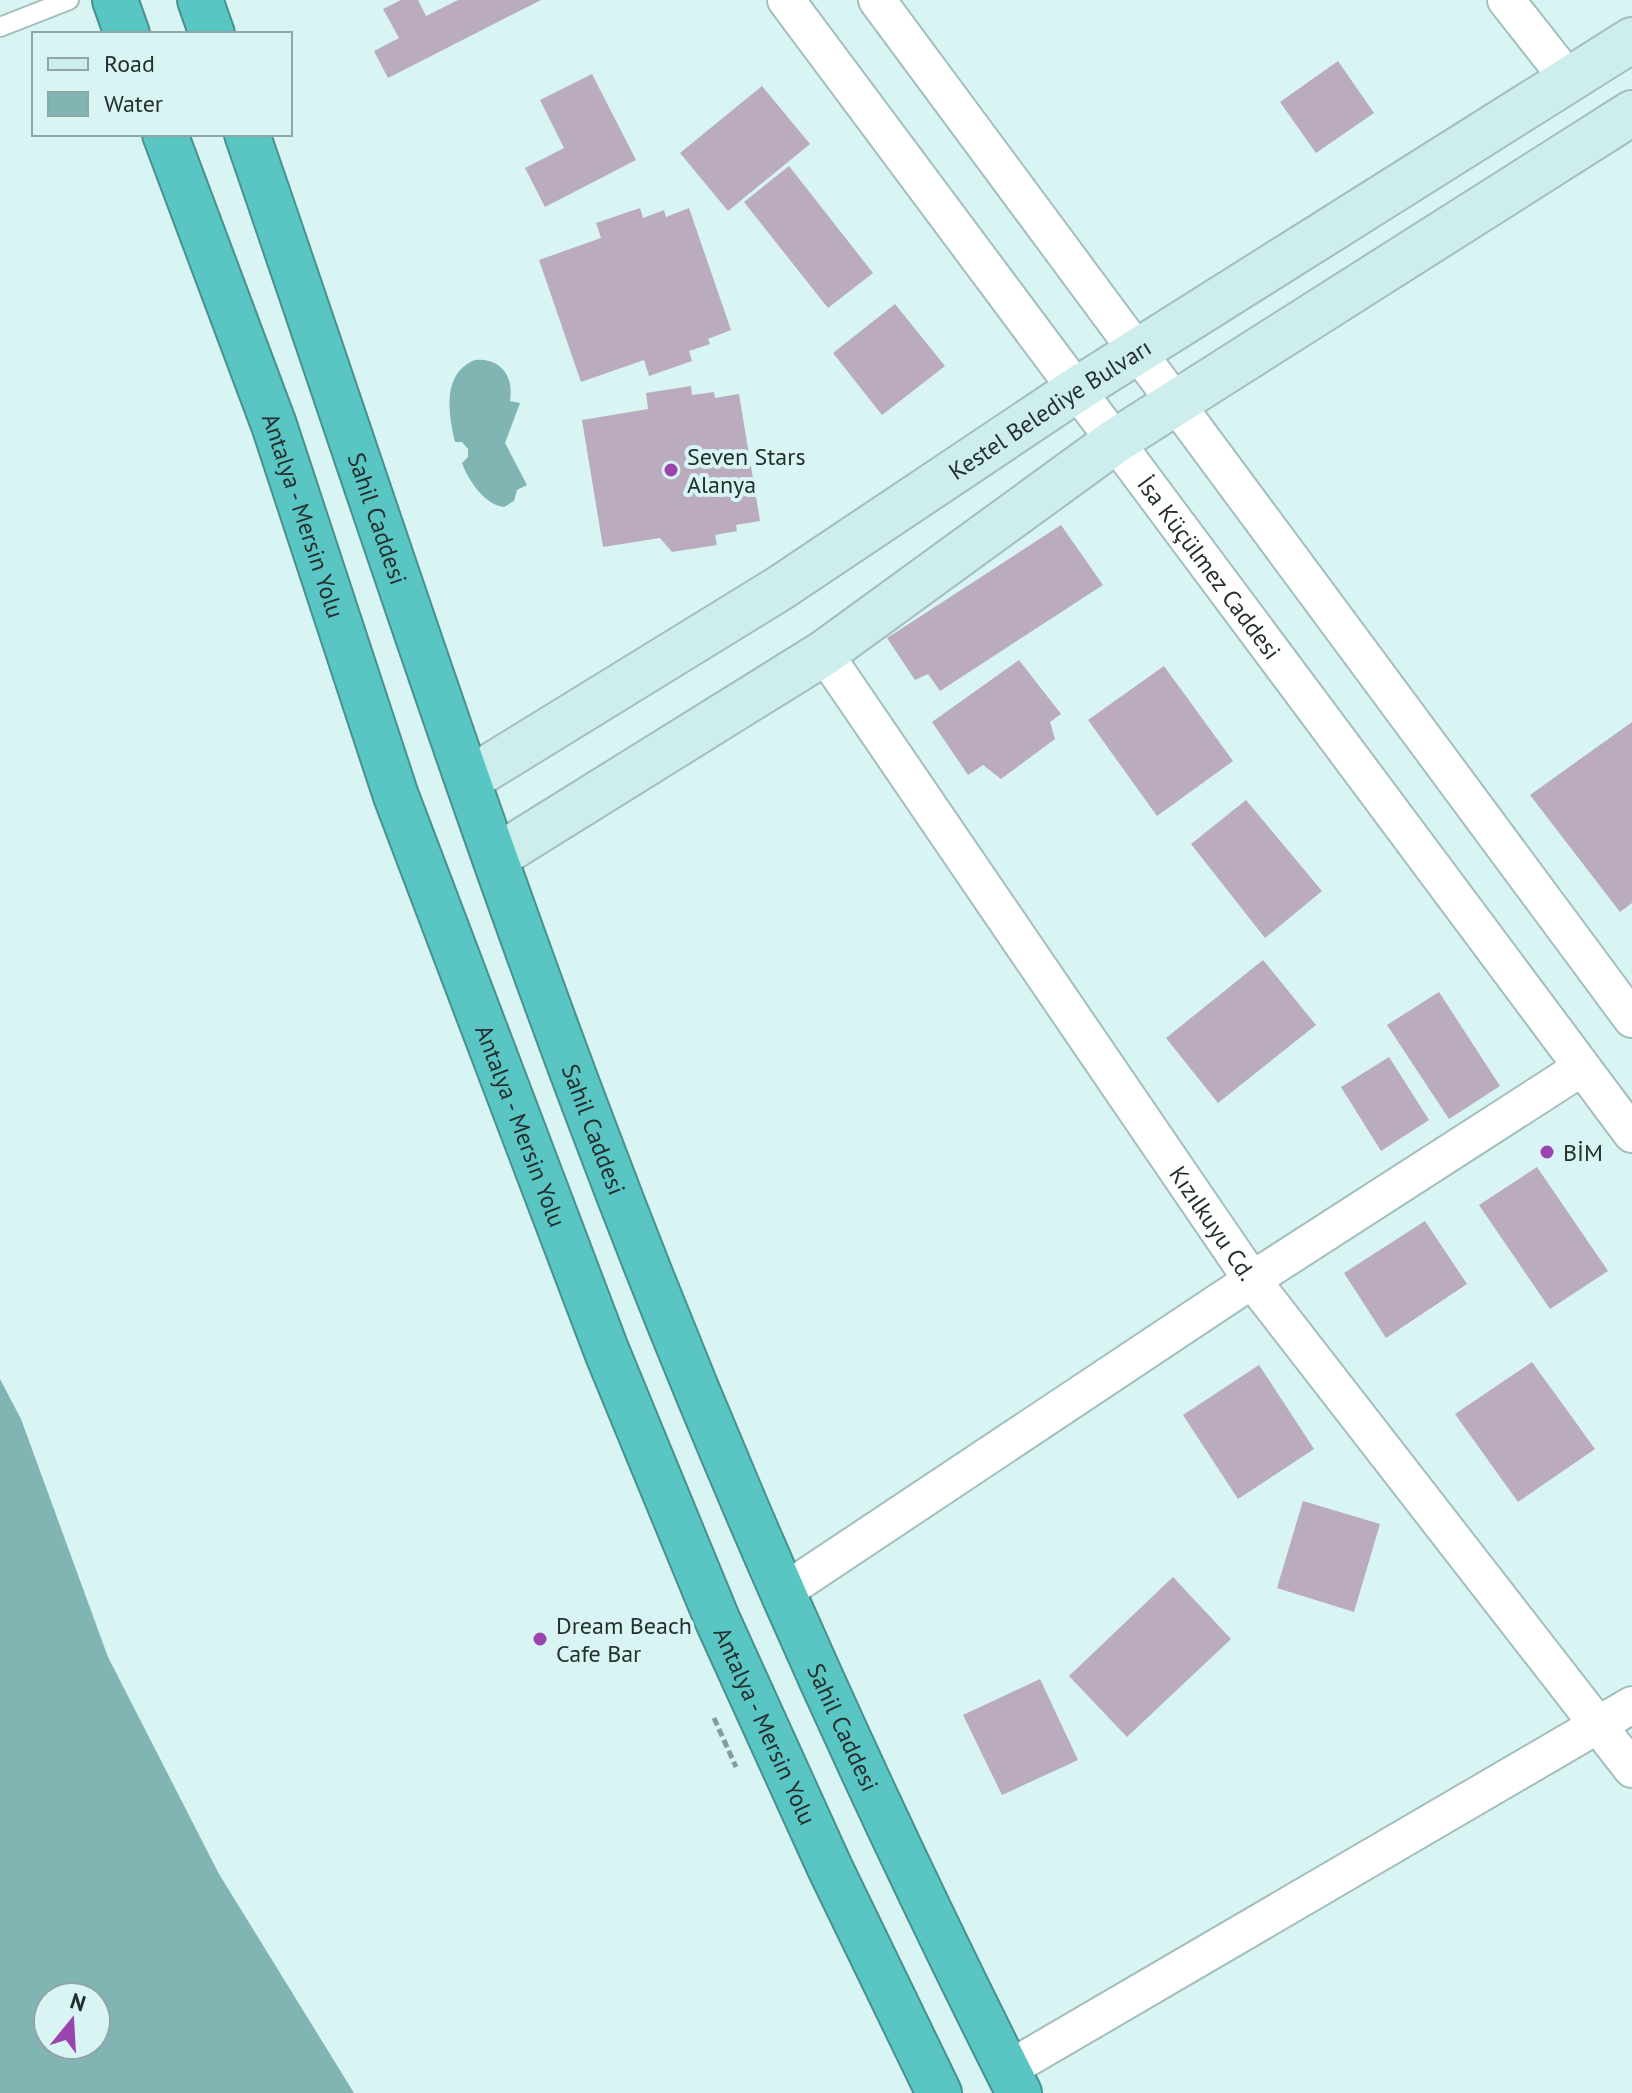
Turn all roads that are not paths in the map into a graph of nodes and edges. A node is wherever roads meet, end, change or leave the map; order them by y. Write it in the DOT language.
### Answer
graph roads {
  1 [pos="69,0"];
  2 [pos="115,0"];
  3 [pos="786,0"];
  4 [pos="877,0"];
  5 [pos="1506,0"];
  6 [pos="0,27"];
  7 [pos="126,32"];
  8 [pos="1632,40"];
  9 [pos="1569,80"];
  10 [pos="1632,113"];
  11 [pos="166,136"];
  12 [pos="248,136"];
  13 [pos="1137,352"];
  14 [pos="1076,390"];
  15 [pos="1175,403"];
  16 [pos="1114,442"];
  17 [pos="824,653"];
  18 [pos="468,780"];
  19 [pos="496,857"];
  20 [pos="1632,1019"];
  21 [pos="1581,1068"];
  22 [pos="1632,1134"];
  23 [pos="1252,1280"];
  24 [pos="782,1593"];
  25 [pos="1632,1705"];
  26 [pos="1600,1726"];
  27 [pos="1632,1769"];
  28 [pos="1013,2082"];
  29 [pos="939,2093"];
  1 -- 6 [label="lane"];
  2 -- 7 [label="highway"];
  3 -- 14 [label="street, İsa Küçülmez Caddesi"];
  4 -- 13 [label="street"];
  5 -- 9 [label="street"];
  8 -- 9 [label="street, Kestel Belediye Bulvarı"];
  9 -- 13 [label="street, Kestel Belediye Bulvarı"];
  10 -- 15 [label="street"];
  11 -- 29 [label="highway, Antalya - Mersin Yolu"];
  12 -- 18 [label="highway, Sahil Caddesi"];
  13 -- 14 [label="street, Kestel Belediye Bulvarı"];
  13 -- 15 [label="street"];
  14 -- 16 [label="street, İsa Küçülmez Caddesi"];
  14 -- 18 [label="street, Kestel Belediye Bulvarı"];
  15 -- 16 [label="street"];
  15 -- 20 [label="street"];
  16 -- 17 [label="street"];
  16 -- 21 [label="street, İsa Küçülmez Caddesi"];
  17 -- 19 [label="street"];
  17 -- 23 [label="street, Kızılkuyu Cd."];
  18 -- 19 [label="highway, Sahil Caddesi"];
  19 -- 24 [label="highway, Sahil Caddesi"];
  21 -- 22 [label="street, İsa Küçülmez Caddesi"];
  21 -- 23 [label="street"];
  23 -- 24 [label="street"];
  23 -- 26 [label="street, Kızılkuyu Cd."];
  24 -- 28 [label="highway, Sahil Caddesi"];
  25 -- 26 [label="street"];
  26 -- 27 [label="street, Kızılkuyu Cd."];
  26 -- 28 [label="street"];
}
